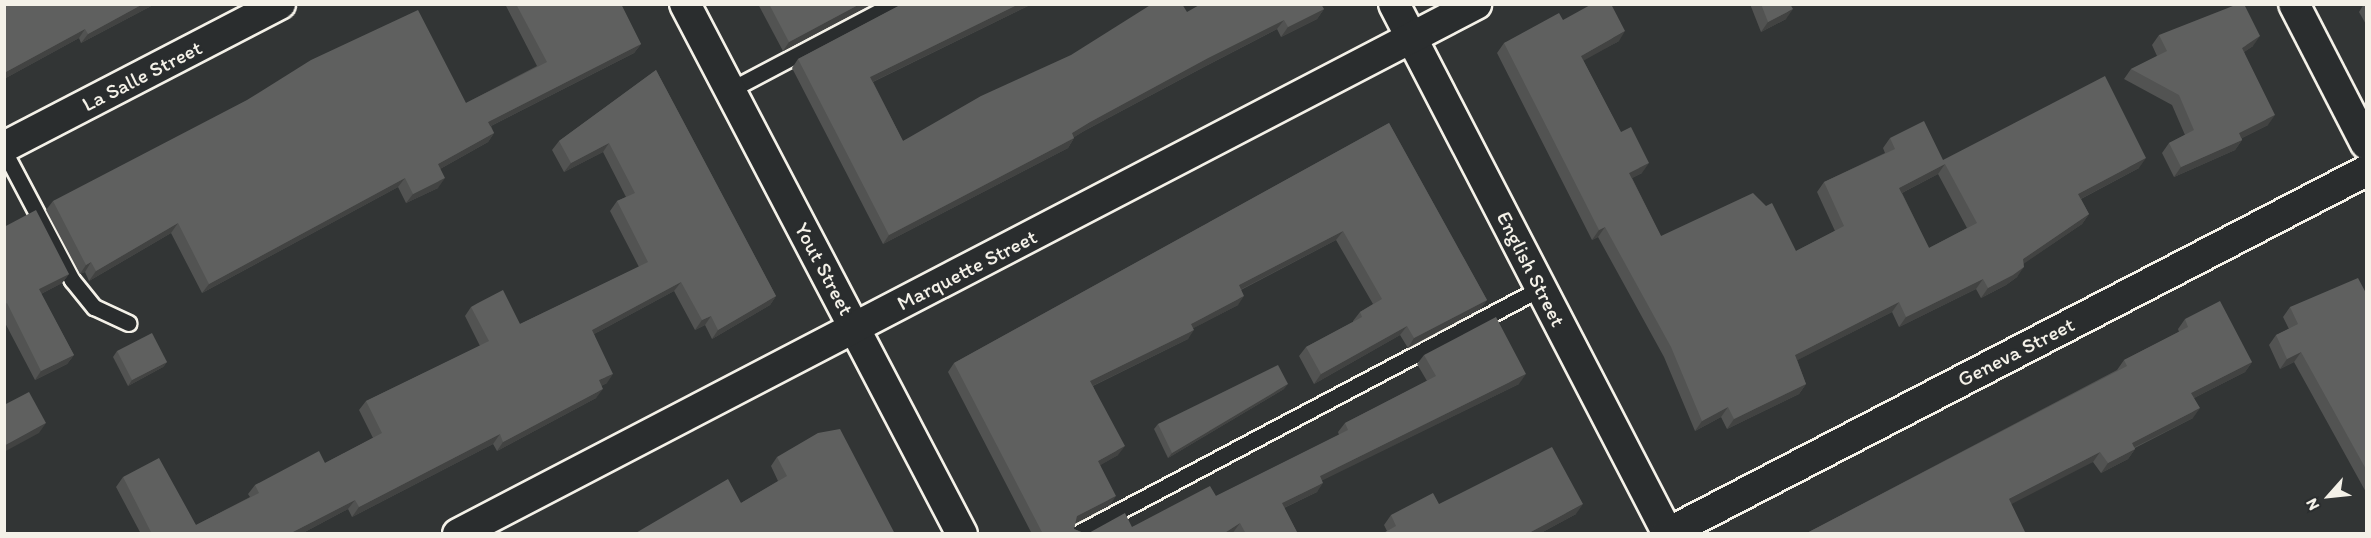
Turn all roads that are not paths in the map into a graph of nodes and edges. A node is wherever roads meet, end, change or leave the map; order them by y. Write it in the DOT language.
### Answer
graph roads {
  1 [pos="280,4"];
  2 [pos="685,4"];
  3 [pos="893,4"];
  4 [pos="1394,4"];
  5 [pos="1476,4"];
  6 [pos="2294,4"];
  7 [pos="1412,39"];
  8 [pos="730,90"];
  9 [pos="2367,144"];
  10 [pos="4,149"];
  11 [pos="2367,171"];
  12 [pos="1540,288"];
  13 [pos="128,323"];
  14 [pos="854,328"];
  15 [pos="1667,533"];
  16 [pos="458,534"];
  17 [pos="962,534"];
  18 [pos="1076,534"];
  1 -- 10 [label="street, La Salle Street"];
  2 -- 8 [label="street, Yout Street"];
  3 -- 8 [label="lane"];
  4 -- 7 [label="street, English Street"];
  5 -- 7 [label="street, Marquette Street"];
  6 -- 9 [label="street"];
  7 -- 12 [label="street, English Street"];
  7 -- 14 [label="street, Marquette Street"];
  8 -- 14 [label="street, Yout Street"];
  10 -- 13 [label="lane"];
  11 -- 15 [label="street, Geneva Street"];
  12 -- 15 [label="street, English Street"];
  12 -- 18 [label="lane"];
  14 -- 16 [label="street, Marquette Street"];
  14 -- 17 [label="street, Yout Street"];
}
